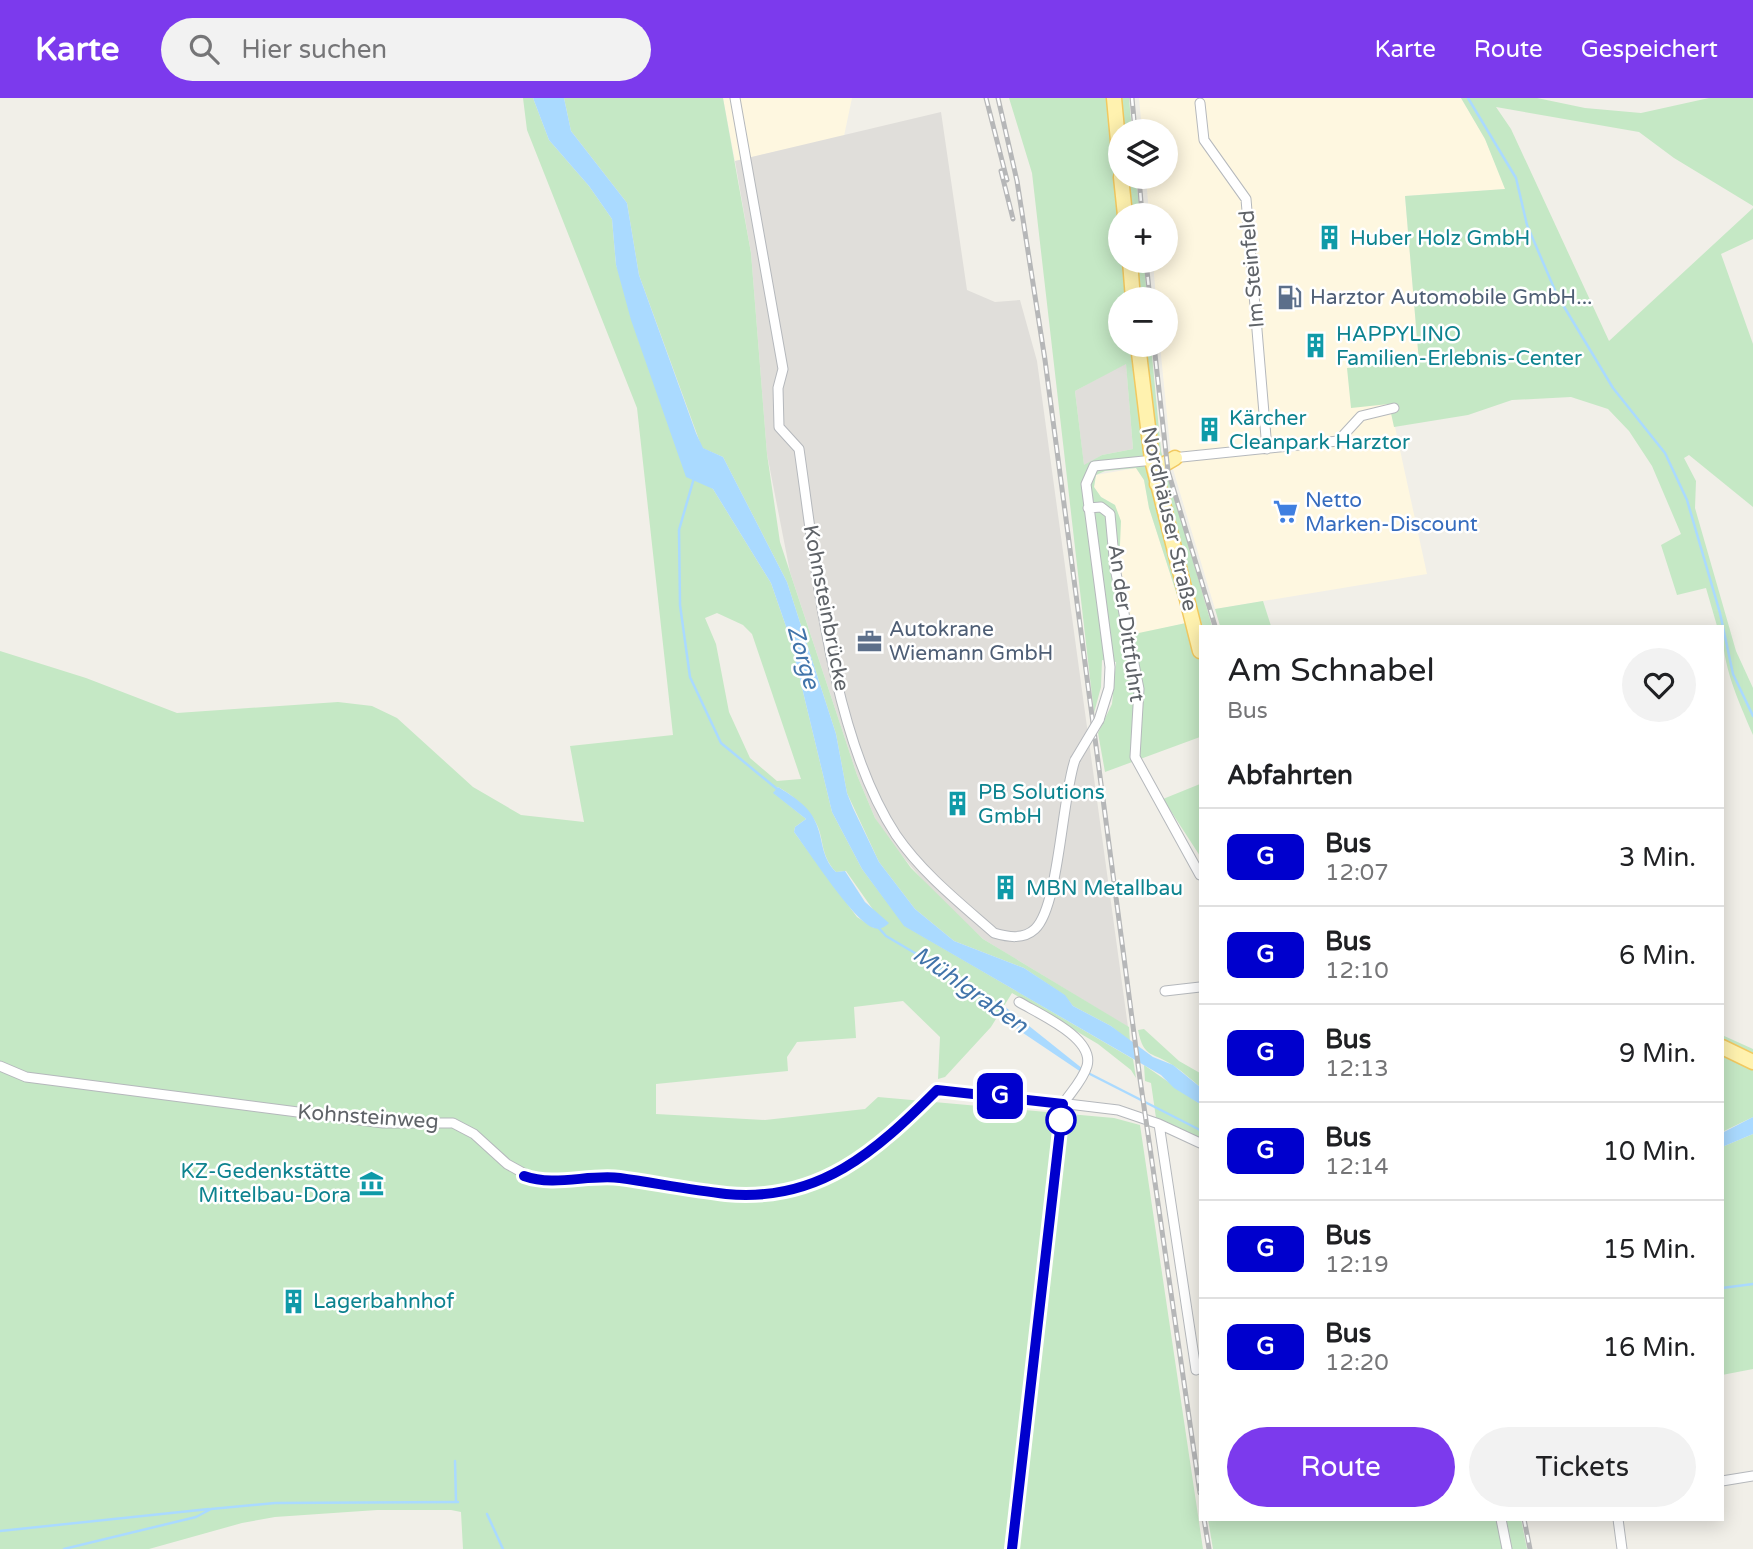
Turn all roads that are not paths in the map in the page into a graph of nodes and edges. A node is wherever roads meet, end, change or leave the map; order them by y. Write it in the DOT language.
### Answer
graph roads {
  1 [pos="736,98"];
  2 [pos="1114,98"];
  3 [pos="1200,103"];
  4 [pos="1116,119"];
  5 [pos="1139,357"];
  6 [pos="1394,408"];
  7 [pos="1267,449"];
  8 [pos="1175,458"];
  9 [pos="1152,460"];
  10 [pos="1157,485"];
  11 [pos="1088,508"];
  12 [pos="1199,647"];
  13 [pos="1199,873"];
  14 [pos="1199,988"];
  15 [pos="1165,991"];
  16 [pos="1018,1002"];
  17 [pos="1724,1048"];
  18 [pos="1753,1062"];
  19 [pos="0,1066"];
  20 [pos="1074,1087"];
  21 [pos="1063,1104"];
  22 [pos="1081,1106"];
  23 [pos="1159,1124"];
  24 [pos="1199,1143"];
  25 [pos="1196,1370"];
  26 [pos="1753,1476"];
  27 [pos="1724,1481"];
  28 [pos="1501,1521"];
  29 [pos="1618,1521"];
  30 [pos="1012,1549"];
  31 [pos="1507,1549"];
  32 [pos="1622,1549"];
  1 -- 11 [label="street, Kohnsteinbrücke, bridge"];
  2 -- 4 [label="main road"];
  3 -- 7 [label="street, Im Steinfeld"];
  5 -- 9 [label="main road, Nordhäuser Straße"];
  6 -- 7 [label="street"];
  7 -- 8 [label="street"];
  8 -- 9 [label="street"];
  8 -- 10 [label="main road"];
  9 -- 10 [label="main road, Nordhäuser Straße"];
  9 -- 11 [label="street, Kohnsteinbrücke"];
  10 -- 12 [label="main road, Nordhäuser Straße"];
  11 -- 13 [label="street, An der Dittfuhrt"];
  14 -- 15 [label="street"];
  16 -- 20 [label="street"];
  17 -- 18 [label="main road"];
  19 -- 21 [label="street, Kohnsteinweg"];
  20 -- 21 [label="street"];
  20 -- 22 [label="street"];
  21 -- 22 [label="street, Kohnsteinweg"];
  21 -- 30 [label="street"];
  22 -- 23 [label="street, Kohnsteinweg"];
  23 -- 24 [label="street, Kohnsteinweg"];
  23 -- 25 [label="street"];
  26 -- 27 [label="street"];
  28 -- 31 [label="street"];
  29 -- 32 [label="street"];
}
